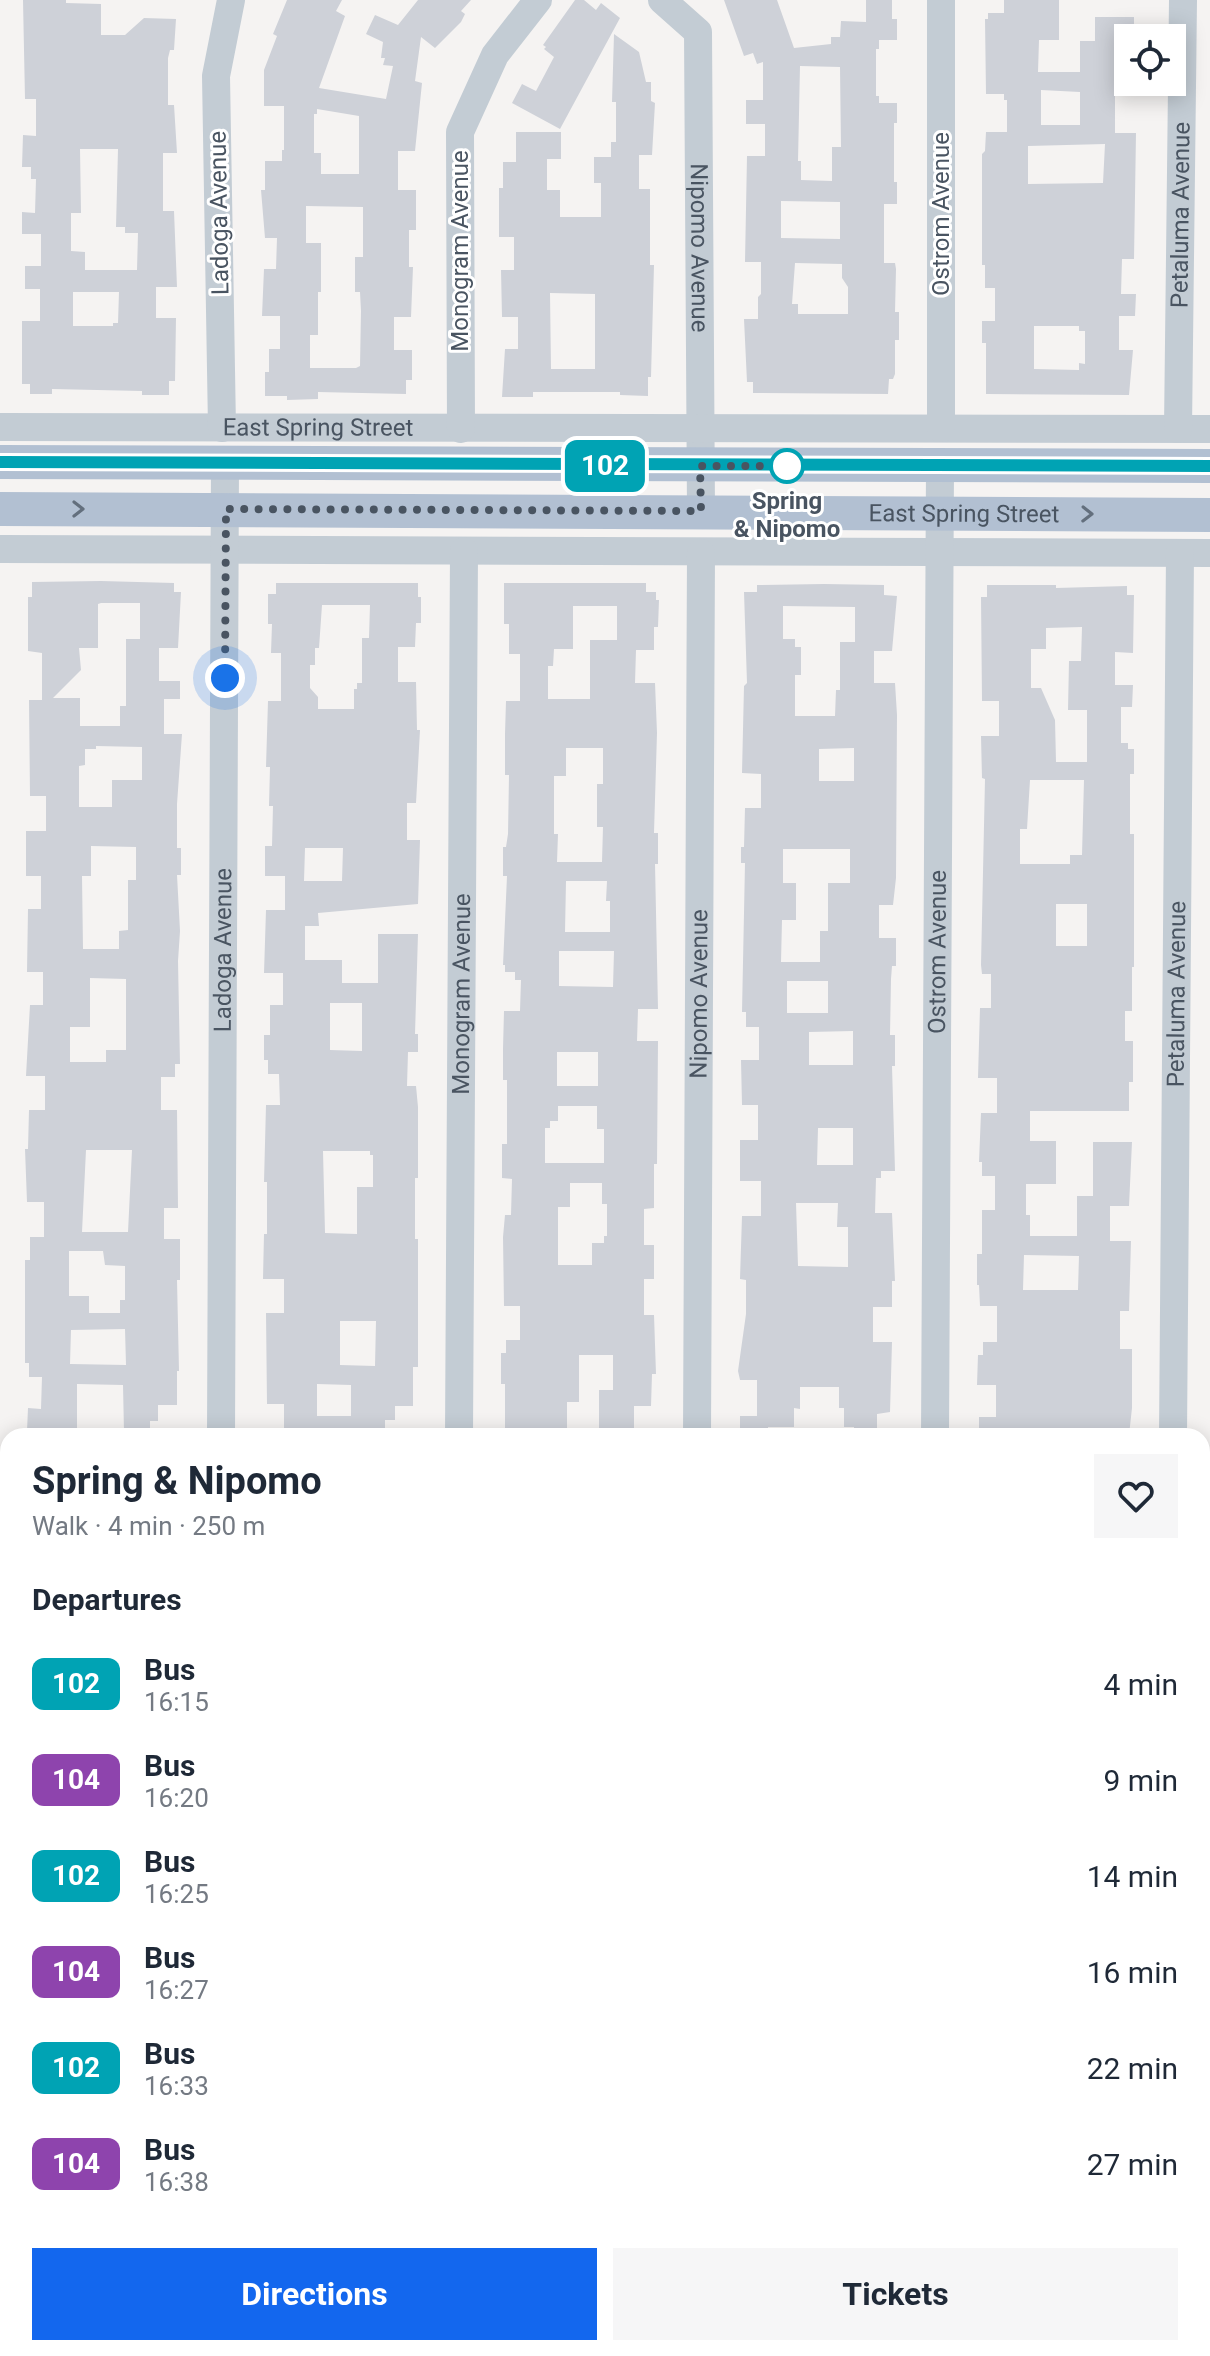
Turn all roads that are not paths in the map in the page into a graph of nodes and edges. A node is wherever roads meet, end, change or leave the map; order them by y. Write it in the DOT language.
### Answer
graph roads {
  1 [pos="231,0"];
  2 [pos="538,0"];
  3 [pos="662,0"];
  4 [pos="941,0"];
  5 [pos="1183,0"];
  6 [pos="0,427"];
  7 [pos="699,427"];
  8 [pos="222,428"];
  9 [pos="941,428"];
  10 [pos="461,429"];
  11 [pos="1178,429"];
  12 [pos="1210,429"];
  13 [pos="0,462"];
  14 [pos="225,463"];
  15 [pos="700,466"];
  16 [pos="1210,466"];
  17 [pos="940,467"];
  18 [pos="0,509"];
  19 [pos="226,509"];
  20 [pos="701,511"];
  21 [pos="940,512"];
  22 [pos="1210,515"];
  23 [pos="0,549"];
  24 [pos="464,551"];
  25 [pos="226,552"];
  26 [pos="701,553"];
  27 [pos="1180,553"];
  28 [pos="1210,553"];
  29 [pos="940,554"];
  30 [pos="221,1428"];
  31 [pos="459,1428"];
  32 [pos="697,1428"];
  33 [pos="935,1428"];
  34 [pos="1173,1428"];
  1 -- 8 [label="street, Ladoga Avenue"];
  2 -- 10 [label="street, Monogram Avenue"];
  3 -- 7 [label="street, Nipomo Avenue"];
  4 -- 9 [label="street, Ostrom Avenue"];
  5 -- 11 [label="street, Petaluma Avenue"];
  6 -- 8 [label="street, East Spring Street"];
  7 -- 9 [label="street, East Spring Street"];
  7 -- 10 [label="street, East Spring Street"];
  7 -- 15 [label="street, Nipomo Avenue"];
  8 -- 10 [label="street, East Spring Street"];
  9 -- 11 [label="street, East Spring Street"];
  11 -- 12 [label="street, East Spring Street"];
  13 -- 14 [label="main road, East Spring Street"];
  14 -- 15 [label="main road, East Spring Street"];
  14 -- 19 [label="street, Ladoga Avenue"];
  15 -- 17 [label="main road, East Spring Street"];
  15 -- 20 [label="street, Nipomo Avenue"];
  16 -- 17 [label="main road, East Spring Street"];
  17 -- 21 [label="street, Ostrom Avenue"];
  18 -- 19 [label="main road, East Spring Street, one-way"];
  19 -- 20 [label="main road, East Spring Street"];
  19 -- 25 [label="street, Ladoga Avenue"];
  20 -- 21 [label="main road, East Spring Street"];
  21 -- 22 [label="main road, East Spring Street, one-way"];
  21 -- 29 [label="street, Ostrom Avenue"];
  23 -- 25 [label="street, East Spring Street"];
  24 -- 25 [label="street, East Spring Street"];
  24 -- 26 [label="street, East Spring Street"];
  24 -- 31 [label="street, Monogram Avenue"];
  25 -- 30 [label="street, Ladoga Avenue"];
  26 -- 29 [label="street, East Spring Street"];
  26 -- 32 [label="street, Nipomo Avenue"];
  27 -- 28 [label="street, East Spring Street"];
  27 -- 29 [label="street, East Spring Street"];
  27 -- 34 [label="street, Petaluma Avenue"];
  29 -- 33 [label="street, Ostrom Avenue"];
}
